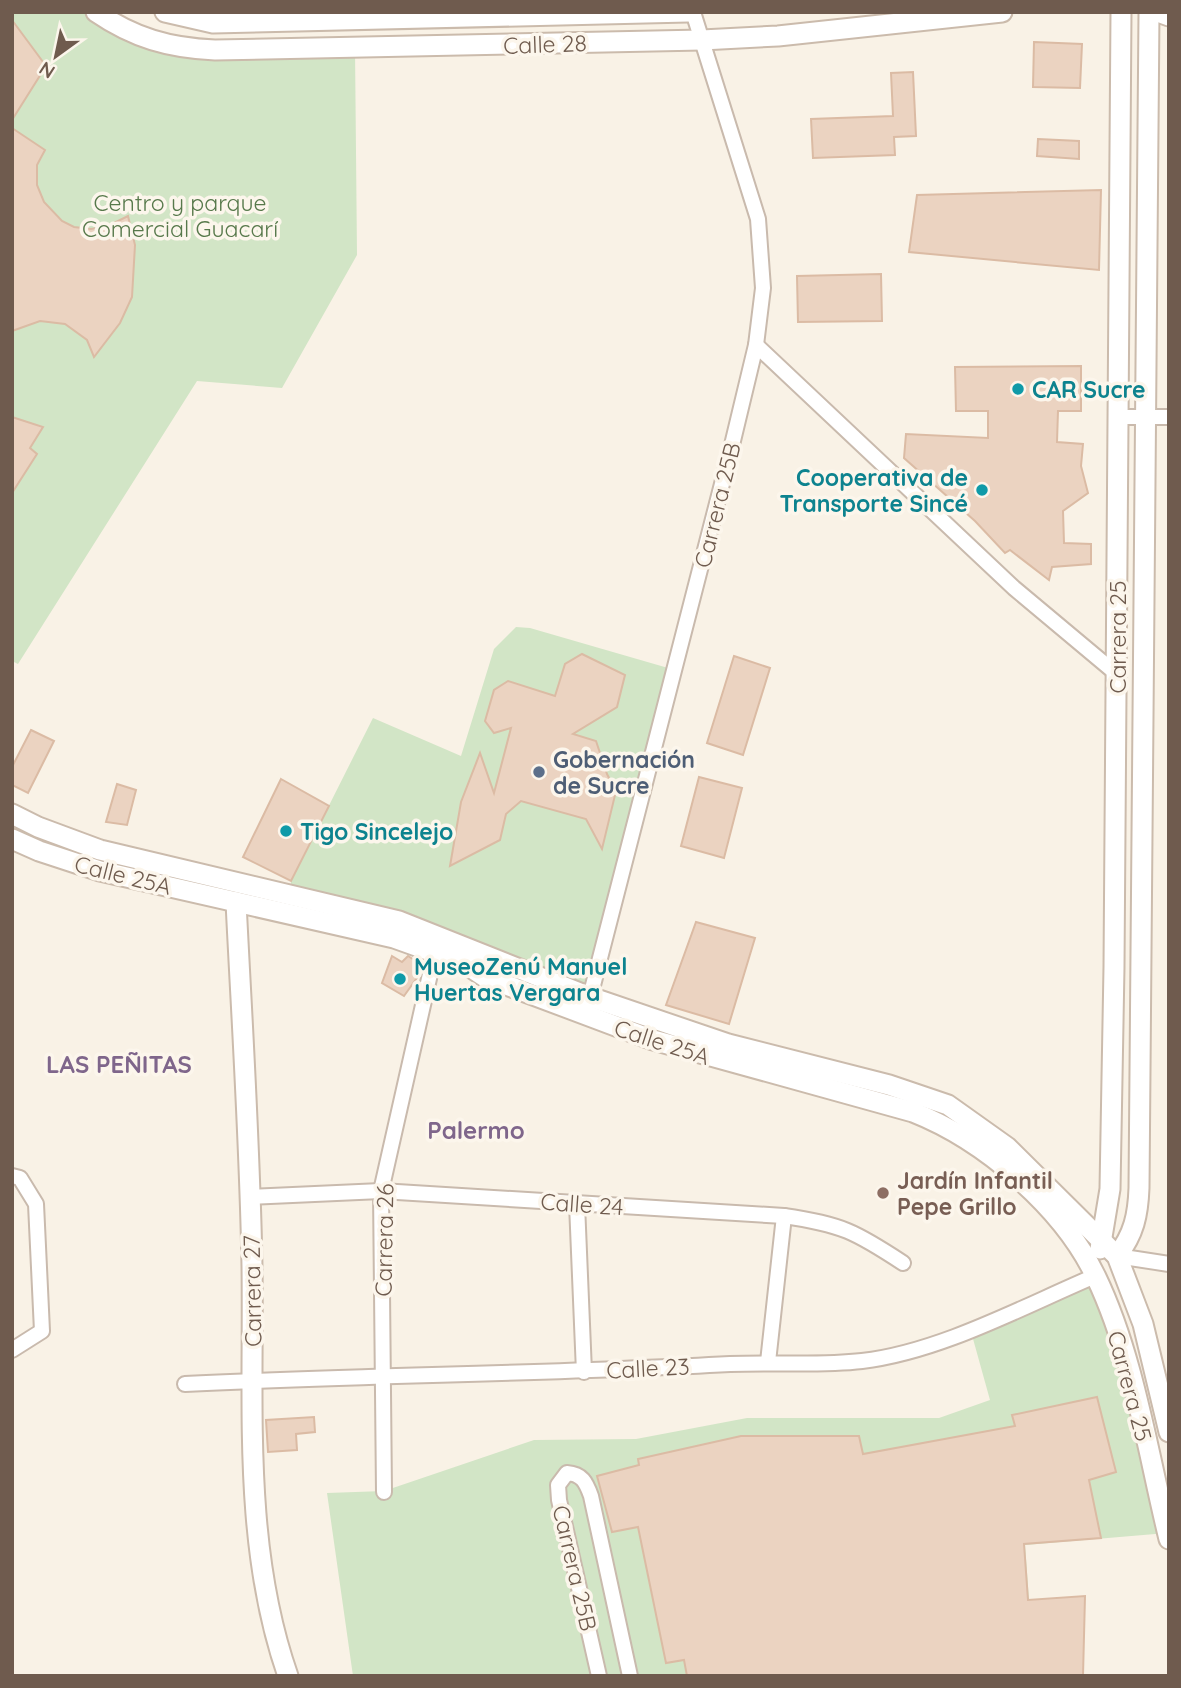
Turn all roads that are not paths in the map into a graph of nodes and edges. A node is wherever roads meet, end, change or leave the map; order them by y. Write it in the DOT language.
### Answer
graph roads {
  1 [pos="96,12"];
  2 [pos="165,12"];
  3 [pos="691,12"];
  4 [pos="1002,12"];
  5 [pos="1121,12"];
  6 [pos="1149,12"];
  7 [pos="1158,12"];
  8 [pos="1169,16"];
  9 [pos="702,40"];
  10 [pos="756,345"];
  11 [pos="1118,417"];
  12 [pos="1146,417"];
  13 [pos="1169,417"];
  14 [pos="1118,675"];
  15 [pos="12,814"];
  16 [pos="14,840"];
  17 [pos="236,902"];
  18 [pos="435,952"];
  19 [pos="464,963"];
  20 [pos="590,997"];
  21 [pos="16,1177"];
  22 [pos="381,1191"];
  23 [pos="251,1197"];
  24 [pos="577,1204"];
  25 [pos="784,1216"];
  26 [pos="1070,1236"];
  27 [pos="1106,1248"];
  28 [pos="903,1263"];
  29 [pos="1169,1264"];
  30 [pos="1096,1276"];
  31 [pos="12,1350"];
  32 [pos="768,1362"];
  33 [pos="584,1372"];
  34 [pos="384,1374"];
  35 [pos="254,1381"];
  36 [pos="185,1384"];
  37 [pos="1169,1432"];
  38 [pos="384,1492"];
  39 [pos="1169,1539"];
  40 [pos="288,1676"];
  41 [pos="599,1676"];
  42 [pos="630,1676"];
  1 -- 9 [label="main road, Calle 28"];
  2 -- 3 [label="main road, Calle 28"];
  3 -- 9 [label="street, Carrera 25B"];
  4 -- 9 [label="main road, Calle 28"];
  5 -- 11 [label="main road, Carrera 25"];
  6 -- 12 [label="main road, Carrera 25"];
  7 -- 8 [label="main road"];
  9 -- 10 [label="street, Carrera 25B"];
  10 -- 14 [label="street"];
  10 -- 20 [label="street, Carrera 25B"];
  11 -- 12 [label="street"];
  11 -- 14 [label="main road, Carrera 25"];
  12 -- 13 [label="street"];
  12 -- 27 [label="main road, Carrera 25"];
  14 -- 27 [label="main road, Carrera 25"];
  15 -- 20 [label="main road, Calle 25A"];
  16 -- 17 [label="main road, Calle 25A"];
  17 -- 18 [label="main road, Calle 25A"];
  17 -- 23 [label="main road, Carrera 27"];
  18 -- 19 [label="main road, Calle 25A"];
  18 -- 22 [label="street, Carrera 26"];
  19 -- 20 [label="main road"];
  19 -- 26 [label="main road, Calle 25A"];
  20 -- 27 [label="main road, Calle 25A"];
  21 -- 31 [label="street"];
  22 -- 23 [label="street, Calle 24"];
  22 -- 24 [label="street, Calle 24"];
  22 -- 34 [label="street, Carrera 26"];
  23 -- 35 [label="main road, Carrera 27"];
  24 -- 25 [label="street, Calle 24"];
  24 -- 33 [label="street"];
  25 -- 28 [label="street, Calle 24"];
  25 -- 32 [label="street"];
  26 -- 27 [label="main road"];
  26 -- 30 [label="main road, Calle 25A"];
  27 -- 29 [label="street"];
  27 -- 30 [label="main road"];
  27 -- 37 [label="main road, Carrera 25"];
  30 -- 32 [label="street, Calle 23"];
  30 -- 39 [label="main road, Carrera 25"];
  32 -- 33 [label="street, Calle 23"];
  33 -- 34 [label="street, Calle 23"];
  34 -- 35 [label="street, Calle 23"];
  34 -- 38 [label="street, Carrera 26"];
  35 -- 36 [label="street, Calle 23"];
  35 -- 40 [label="main road, Carrera 27"];
  41 -- 42 [label="street, Carrera 25B"];
}
